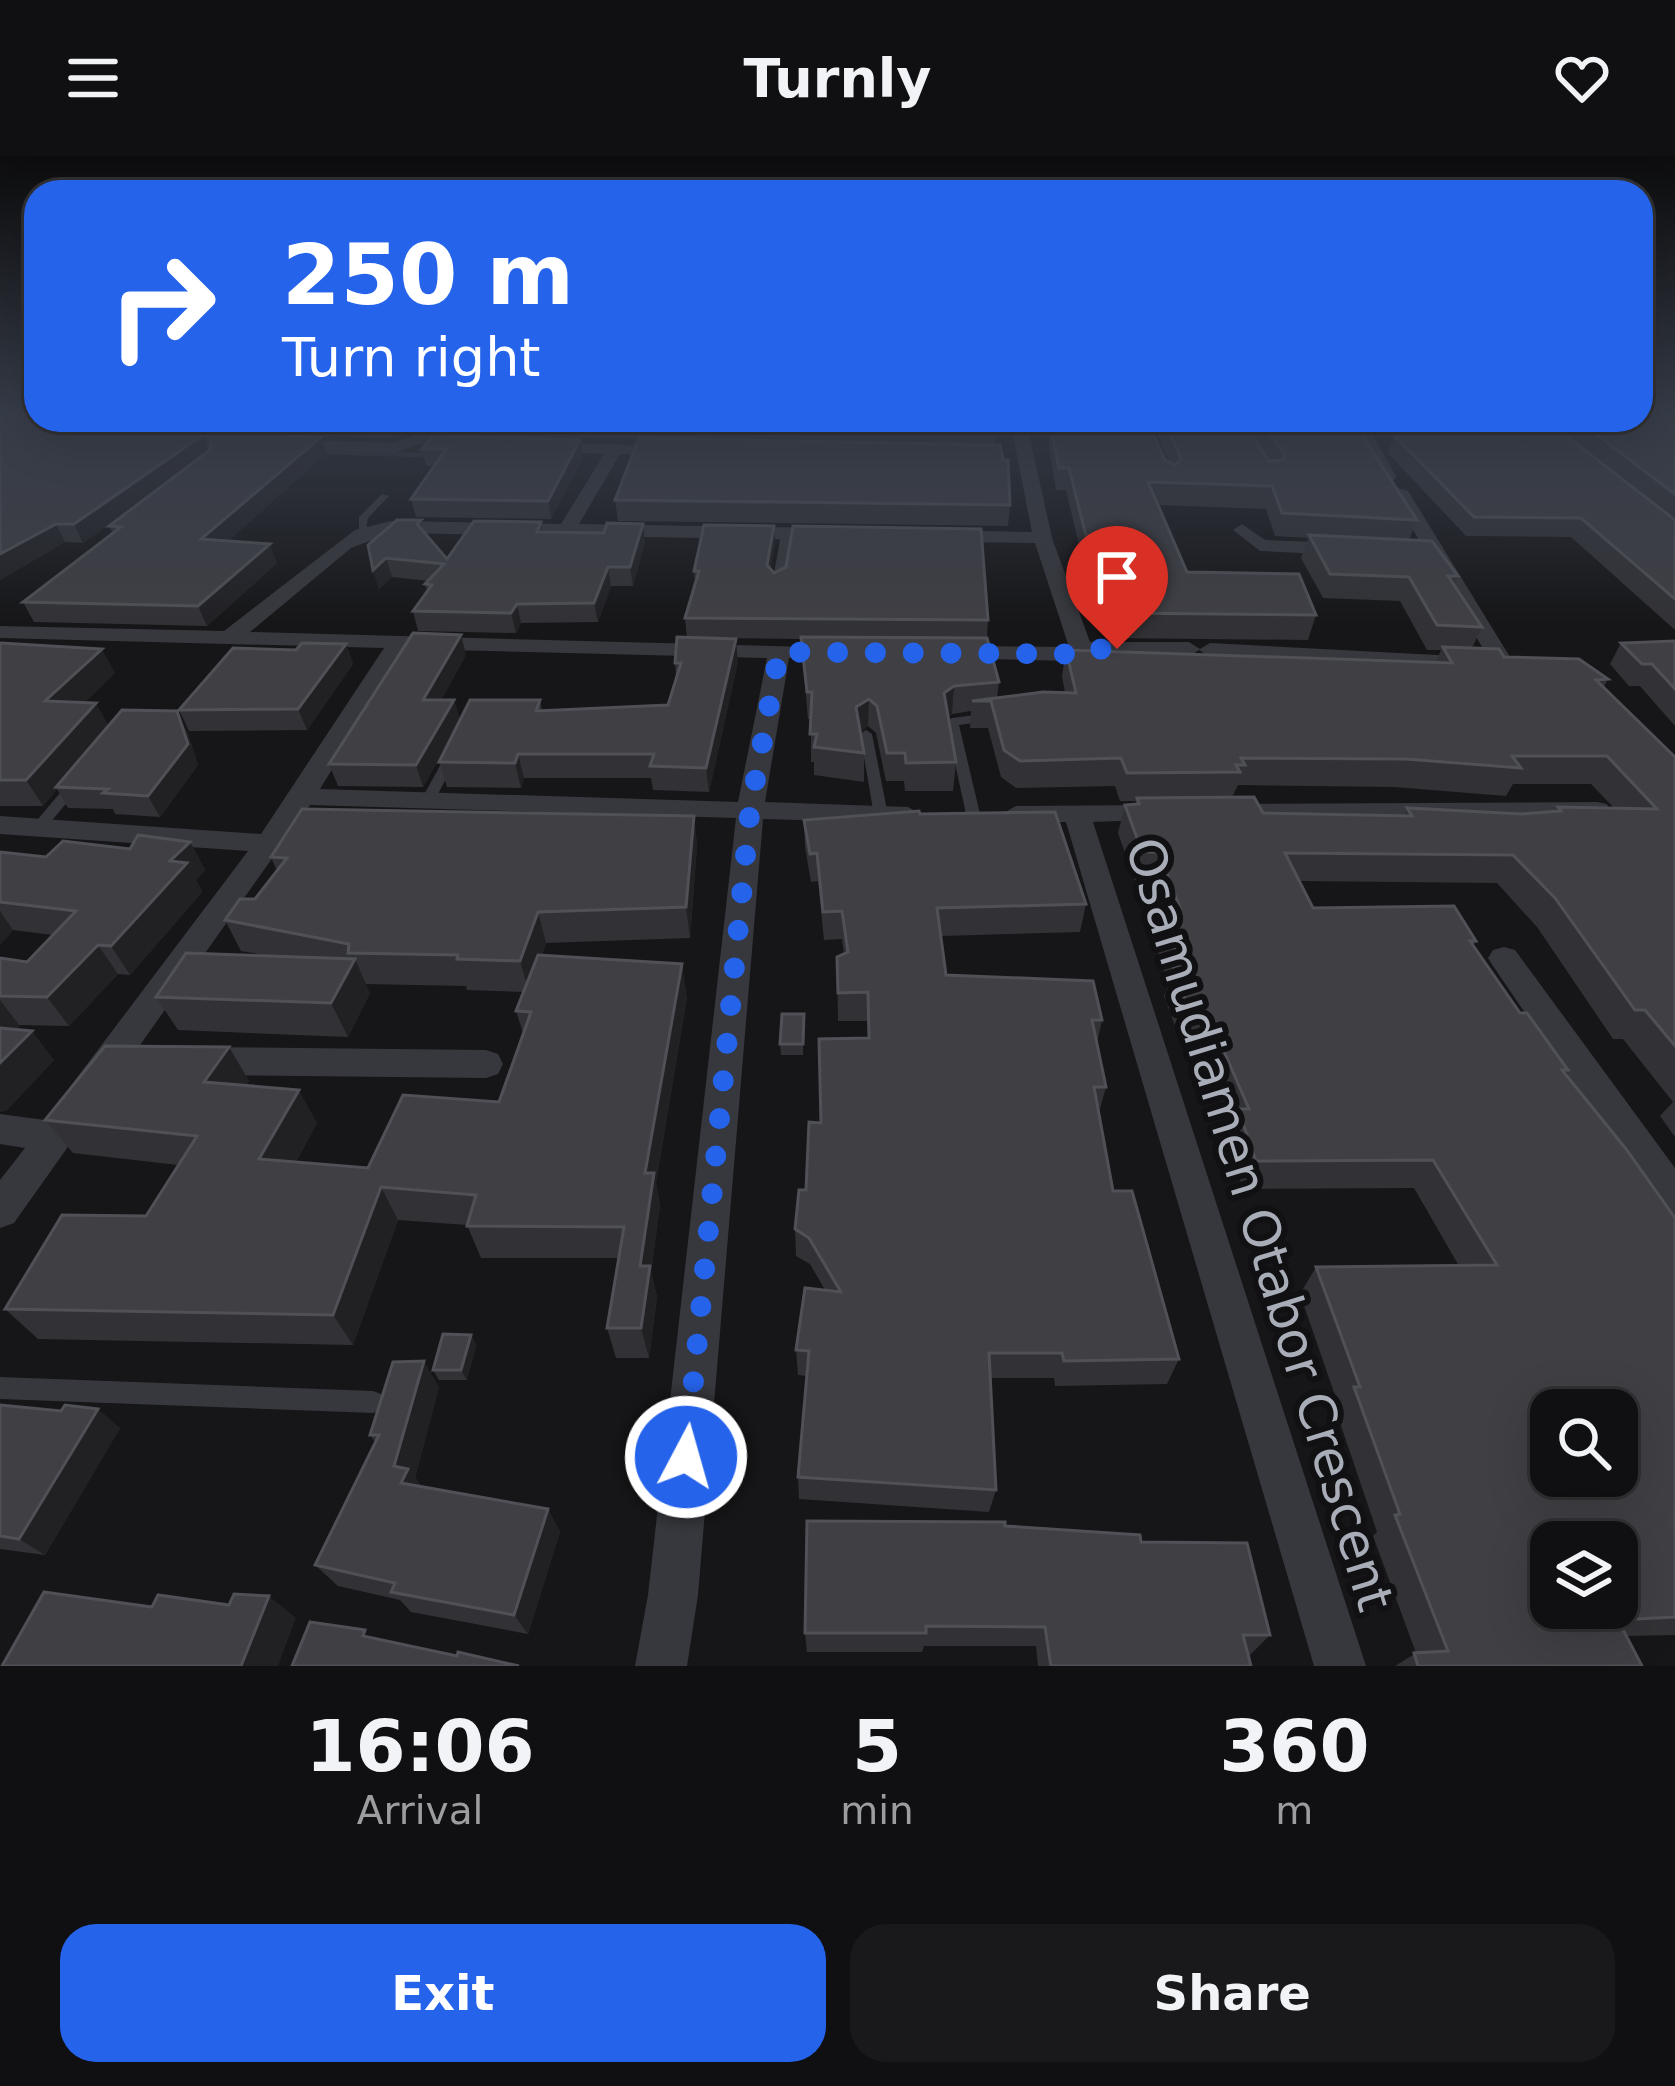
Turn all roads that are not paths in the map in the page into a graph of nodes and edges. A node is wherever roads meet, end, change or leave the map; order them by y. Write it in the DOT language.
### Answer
graph roads {
  1 [pos="595,481"];
  2 [pos="1031,481"];
  3 [pos="1392,481"];
  4 [pos="385,496"];
  5 [pos="567,530"];
  6 [pos="1242,530"];
  7 [pos="786,533"];
  8 [pos="362,534"];
  9 [pos="856,535"];
  10 [pos="926,536"];
  11 [pos="1043,538"];
  12 [pos="1371,551"];
  13 [pos="777,585"];
  14 [pos="19,606"];
  15 [pos="0,621"];
  16 [pos="0,632"];
  17 [pos="230,637"];
  18 [pos="399,642"];
  19 [pos="1081,649"];
  20 [pos="779,652"];
  21 [pos="869,653"];
  22 [pos="937,653"];
  23 [pos="1006,716"];
  24 [pos="866,734"];
  25 [pos="458,744"];
  26 [pos="80,777"];
  27 [pos="302,796"];
  28 [pos="428,800"];
  29 [pos="750,810"];
  30 [pos="1597,810"];
  31 [pos="1077,813"];
  32 [pos="950,814"];
  33 [pos="881,815"];
  34 [pos="0,825"];
  35 [pos="38,828"];
  36 [pos="268,843"];
  37 [pos="1504,958"];
  38 [pos="113,1061"];
  39 [pos="486,1064"];
  40 [pos="0,1129"];
  41 [pos="56,1137"];
  42 [pos="1675,1199"];
  43 [pos="0,1211"];
  44 [pos="0,1388"];
  45 [pos="373,1402"];
  46 [pos="661,1666"];
  47 [pos="1340,1666"];
  1 -- 5 [label="street"];
  2 -- 11 [label="street"];
  3 -- 19 [label="street"];
  4 -- 8 [label="lane"];
  5 -- 7 [label="street"];
  5 -- 8 [label="street"];
  6 -- 12 [label="street"];
  7 -- 9 [label="street"];
  7 -- 13 [label="lane"];
  8 -- 17 [label="street"];
  10 -- 11 [label="street"];
  11 -- 19 [label="street"];
  14 -- 15 [label="street"];
  16 -- 17 [label="street"];
  17 -- 18 [label="street"];
  18 -- 20 [label="street"];
  18 -- 27 [label="street"];
  19 -- 22 [label="street"];
  20 -- 21 [label="street"];
  20 -- 29 [label="street"];
  23 -- 32 [label="lane"];
  24 -- 33 [label="lane"];
  25 -- 28 [label="lane"];
  26 -- 35 [label="lane"];
  27 -- 28 [label="street"];
  27 -- 36 [label="street"];
  28 -- 29 [label="street"];
  29 -- 33 [label="street"];
  29 -- 46 [label="street"];
  30 -- 31 [label="street"];
  31 -- 32 [label="street"];
  31 -- 47 [label="street, Osamudiamen Otabor Crescent"];
  32 -- 33 [label="street"];
  34 -- 35 [label="street"];
  35 -- 36 [label="street"];
  36 -- 38 [label="street"];
  37 -- 42 [label="street"];
  38 -- 39 [label="street"];
  38 -- 41 [label="street"];
  40 -- 41 [label="street"];
  41 -- 43 [label="street"];
  44 -- 45 [label="lane"];
}
